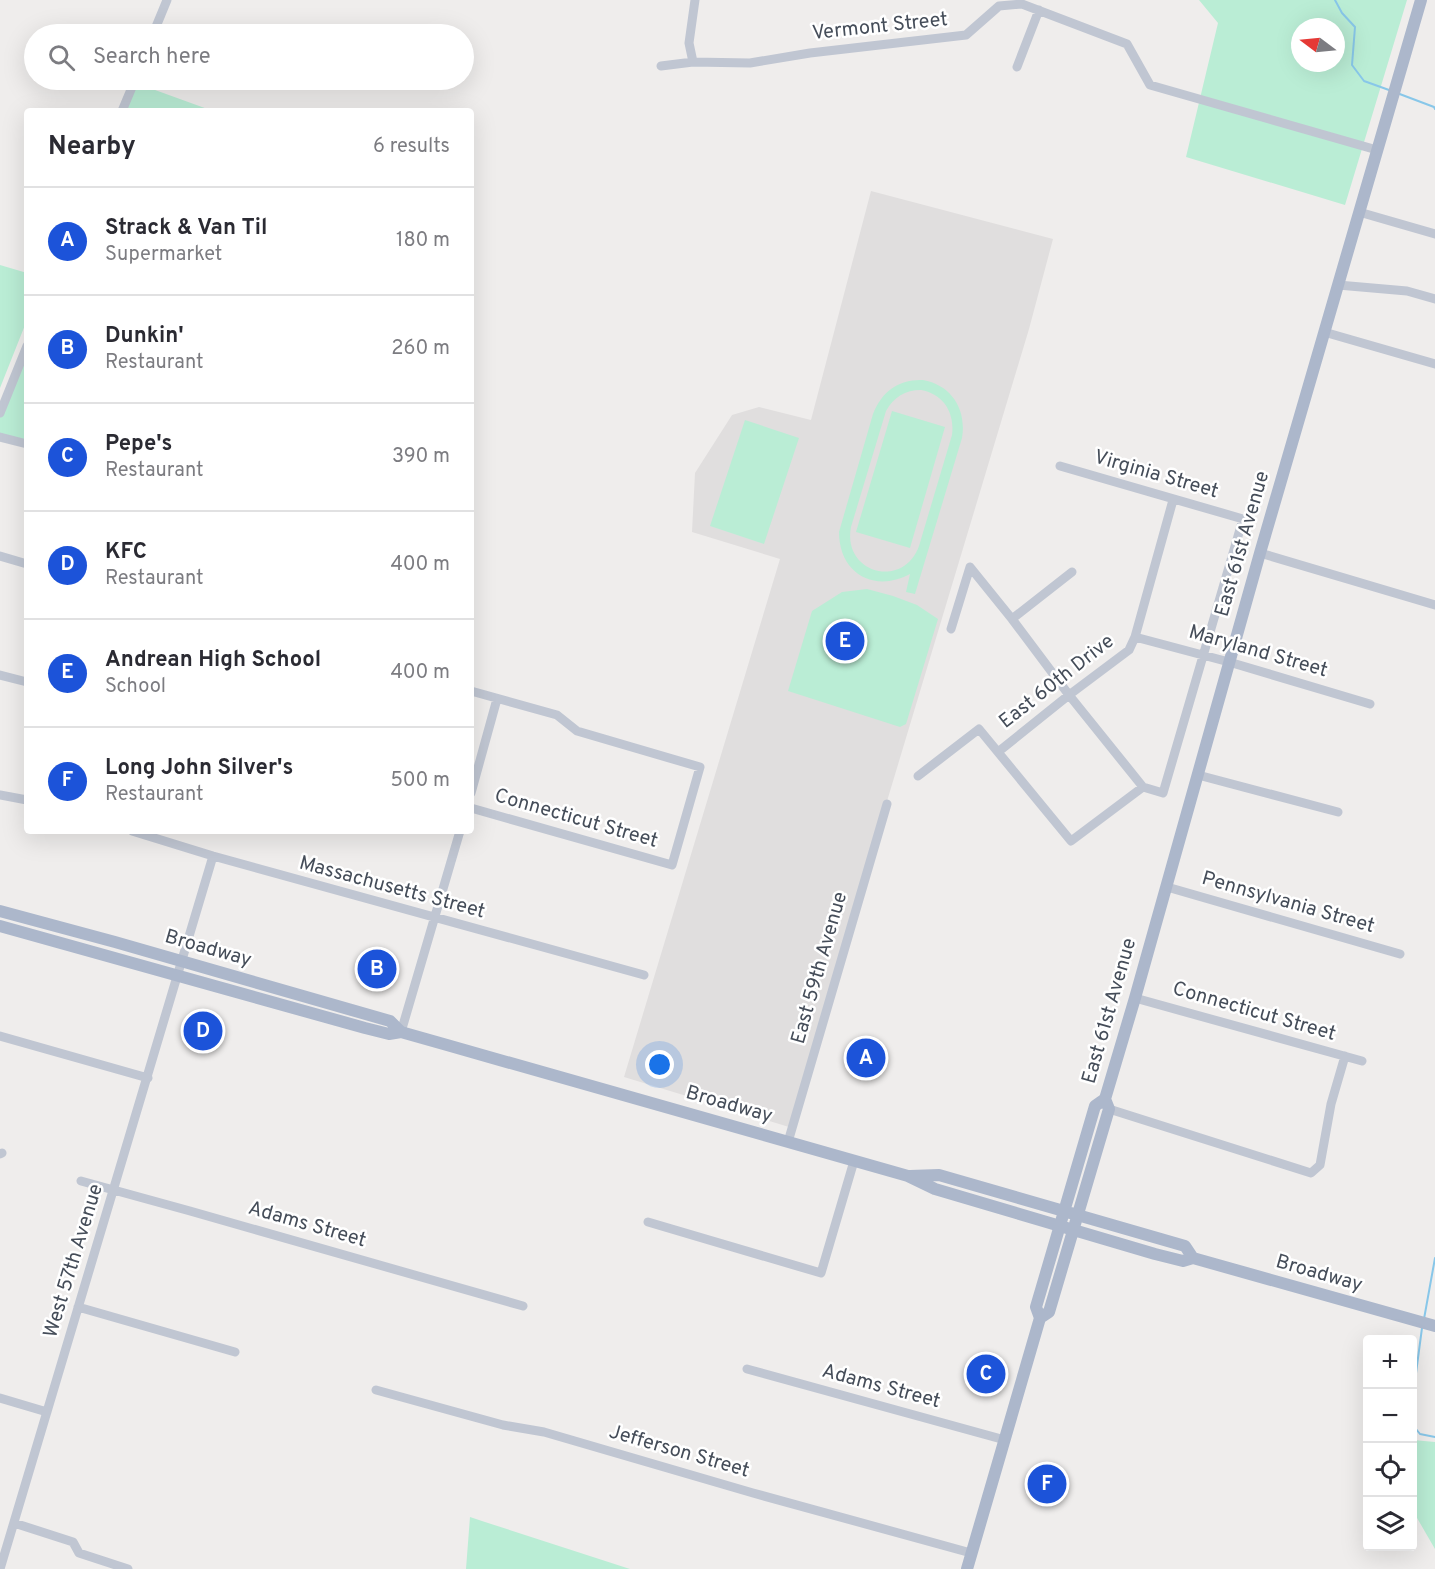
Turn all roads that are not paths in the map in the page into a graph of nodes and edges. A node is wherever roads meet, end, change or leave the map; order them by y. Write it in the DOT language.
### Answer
graph roads {
  1 [pos="167,0"];
  2 [pos="695,0"];
  3 [pos="1421,0"];
  4 [pos="1039,10"];
  5 [pos="157,24"];
  6 [pos="693,62"];
  7 [pos="661,66"];
  8 [pos="1017,67"];
  9 [pos="131,90"];
  10 [pos="123,108"];
  11 [pos="1377,150"];
  12 [pos="1359,212"];
  13 [pos="1435,234"];
  14 [pos="1338,285"];
  15 [pos="1435,299"];
  16 [pos="1324,332"];
  17 [pos="24,353"];
  18 [pos="1435,364"];
  19 [pos="0,413"];
  20 [pos="0,436"];
  21 [pos="24,443"];
  22 [pos="1060,466"];
  23 [pos="1173,500"];
  24 [pos="1260,554"];
  25 [pos="0,556"];
  26 [pos="24,563"];
  27 [pos="1072,572"];
  28 [pos="1435,605"];
  29 [pos="1012,619"];
  30 [pos="951,629"];
  31 [pos="1135,637"];
  32 [pos="1203,655"];
  33 [pos="1229,662"];
  34 [pos="0,675"];
  35 [pos="24,681"];
  36 [pos="474,693"];
  37 [pos="1069,695"];
  38 [pos="497,699"];
  39 [pos="1370,704"];
  40 [pos="998,752"];
  41 [pos="1198,775"];
  42 [pos="918,776"];
  43 [pos="474,782"];
  44 [pos="1143,787"];
  45 [pos="0,795"];
  46 [pos="24,799"];
  47 [pos="887,804"];
  48 [pos="474,809"];
  49 [pos="1338,812"];
  50 [pos="142,834"];
  51 [pos="459,834"];
  52 [pos="213,856"];
  53 [pos="1167,887"];
  54 [pos="0,911"];
  55 [pos="434,918"];
  56 [pos="0,926"];
  57 [pos="1400,954"];
  58 [pos="182,963"];
  59 [pos="644,975"];
  60 [pos="178,976"];
  61 [pos="1136,998"];
  62 [pos="401,1032"];
  63 [pos="0,1036"];
  64 [pos="1345,1056"];
  65 [pos="1362,1061"];
  66 [pos="148,1078"];
  67 [pos="1107,1104"];
  68 [pos="788,1142"];
  69 [pos="854,1161"];
  70 [pos="908,1176"];
  71 [pos="81,1181"];
  72 [pos="115,1190"];
  73 [pos="1065,1212"];
  74 [pos="1077,1216"];
  75 [pos="648,1222"];
  76 [pos="1067,1228"];
  77 [pos="1193,1258"];
  78 [pos="523,1306"];
  79 [pos="78,1307"];
  80 [pos="1435,1326"];
  81 [pos="235,1352"];
  82 [pos="747,1369"];
  83 [pos="375,1390"];
  84 [pos="0,1398"];
  85 [pos="47,1412"];
  86 [pos="1005,1440"];
  87 [pos="14,1523"];
  88 [pos="971,1553"];
  89 [pos="0,1569"];
  90 [pos="128,1569"];
  91 [pos="967,1569"];
  1 -- 5 [label="street"];
  2 -- 6 [label="street"];
  3 -- 11 [label="main road, East 61st Avenue"];
  4 -- 6 [label="street, Vermont Street"];
  4 -- 8 [label="street"];
  4 -- 11 [label="street, Vermont Street"];
  6 -- 7 [label="street, Vermont Street"];
  9 -- 10 [label="street"];
  11 -- 12 [label="main road, East 61st Avenue"];
  12 -- 13 [label="street"];
  12 -- 14 [label="main road, East 61st Avenue"];
  14 -- 15 [label="street"];
  14 -- 16 [label="main road, East 61st Avenue"];
  16 -- 18 [label="street"];
  16 -- 24 [label="main road, East 61st Avenue"];
  17 -- 19 [label="street"];
  20 -- 21 [label="street"];
  22 -- 23 [label="street, Virginia Street"];
  23 -- 31 [label="street, East 60th Drive"];
  23 -- 32 [label="street, Virginia Street"];
  24 -- 28 [label="street"];
  24 -- 33 [label="main road, East 61st Avenue"];
  25 -- 26 [label="street"];
  27 -- 29 [label="street"];
  29 -- 30 [label="street"];
  29 -- 37 [label="street"];
  31 -- 32 [label="street, Maryland Street"];
  31 -- 37 [label="street, East 60th Drive"];
  32 -- 33 [label="street, Maryland Street"];
  32 -- 44 [label="street"];
  33 -- 39 [label="street, Maryland Street"];
  33 -- 41 [label="main road, East 61st Avenue"];
  34 -- 35 [label="street"];
  36 -- 38 [label="street"];
  37 -- 40 [label="street, East 60th Drive"];
  37 -- 44 [label="street"];
  38 -- 43 [label="street"];
  38 -- 48 [label="street, Connecticut Street"];
  40 -- 42 [label="street"];
  40 -- 44 [label="street"];
  41 -- 49 [label="street"];
  41 -- 53 [label="main road, East 61st Avenue"];
  45 -- 46 [label="street"];
  47 -- 68 [label="street, East 59th Avenue"];
  50 -- 52 [label="street, Massachusetts Street"];
  51 -- 55 [label="street"];
  52 -- 55 [label="street, Massachusetts Street"];
  52 -- 58 [label="street, West 57th Avenue"];
  53 -- 57 [label="street, Pennsylvania Street"];
  53 -- 61 [label="main road, East 61st Avenue"];
  54 -- 58 [label="main road, Broadway"];
  55 -- 59 [label="street, Massachusetts Street"];
  55 -- 62 [label="street"];
  56 -- 60 [label="main road, Broadway"];
  58 -- 60 [label="street, West 57th Avenue"];
  58 -- 62 [label="main road, Broadway"];
  60 -- 62 [label="main road, Broadway"];
  60 -- 66 [label="street, West 57th Avenue"];
  61 -- 64 [label="street, Connecticut Street"];
  61 -- 67 [label="main road, East 61st Avenue"];
  62 -- 68 [label="main road, Broadway"];
  63 -- 66 [label="street"];
  64 -- 65 [label="street, Connecticut Street"];
  64 -- 67 [label="street"];
  66 -- 72 [label="street, West 57th Avenue"];
  67 -- 73 [label="main road, East 61st Avenue"];
  67 -- 74 [label="main road, East 61st Avenue"];
  68 -- 69 [label="main road, Broadway"];
  69 -- 70 [label="main road, Broadway"];
  69 -- 75 [label="street"];
  70 -- 73 [label="main road, Broadway"];
  70 -- 76 [label="main road, Broadway"];
  71 -- 72 [label="street, Adams Street"];
  72 -- 78 [label="street, Adams Street"];
  72 -- 79 [label="street, West 57th Avenue"];
  73 -- 74 [label="main road, Broadway"];
  73 -- 76 [label="main road, East 61st Avenue"];
  74 -- 76 [label="main road, East 61st Avenue"];
  74 -- 77 [label="main road, Broadway"];
  76 -- 77 [label="main road, Broadway"];
  76 -- 86 [label="main road"];
  77 -- 80 [label="main road, Broadway"];
  79 -- 81 [label="street"];
  79 -- 85 [label="street, West 57th Avenue"];
  82 -- 86 [label="street, Adams Street"];
  83 -- 88 [label="street, Jefferson Street"];
  84 -- 85 [label="street"];
  85 -- 87 [label="street, West 57th Avenue"];
  86 -- 88 [label="main road"];
  87 -- 89 [label="street, West 57th Avenue"];
  87 -- 90 [label="street"];
  88 -- 91 [label="main road"];
}
